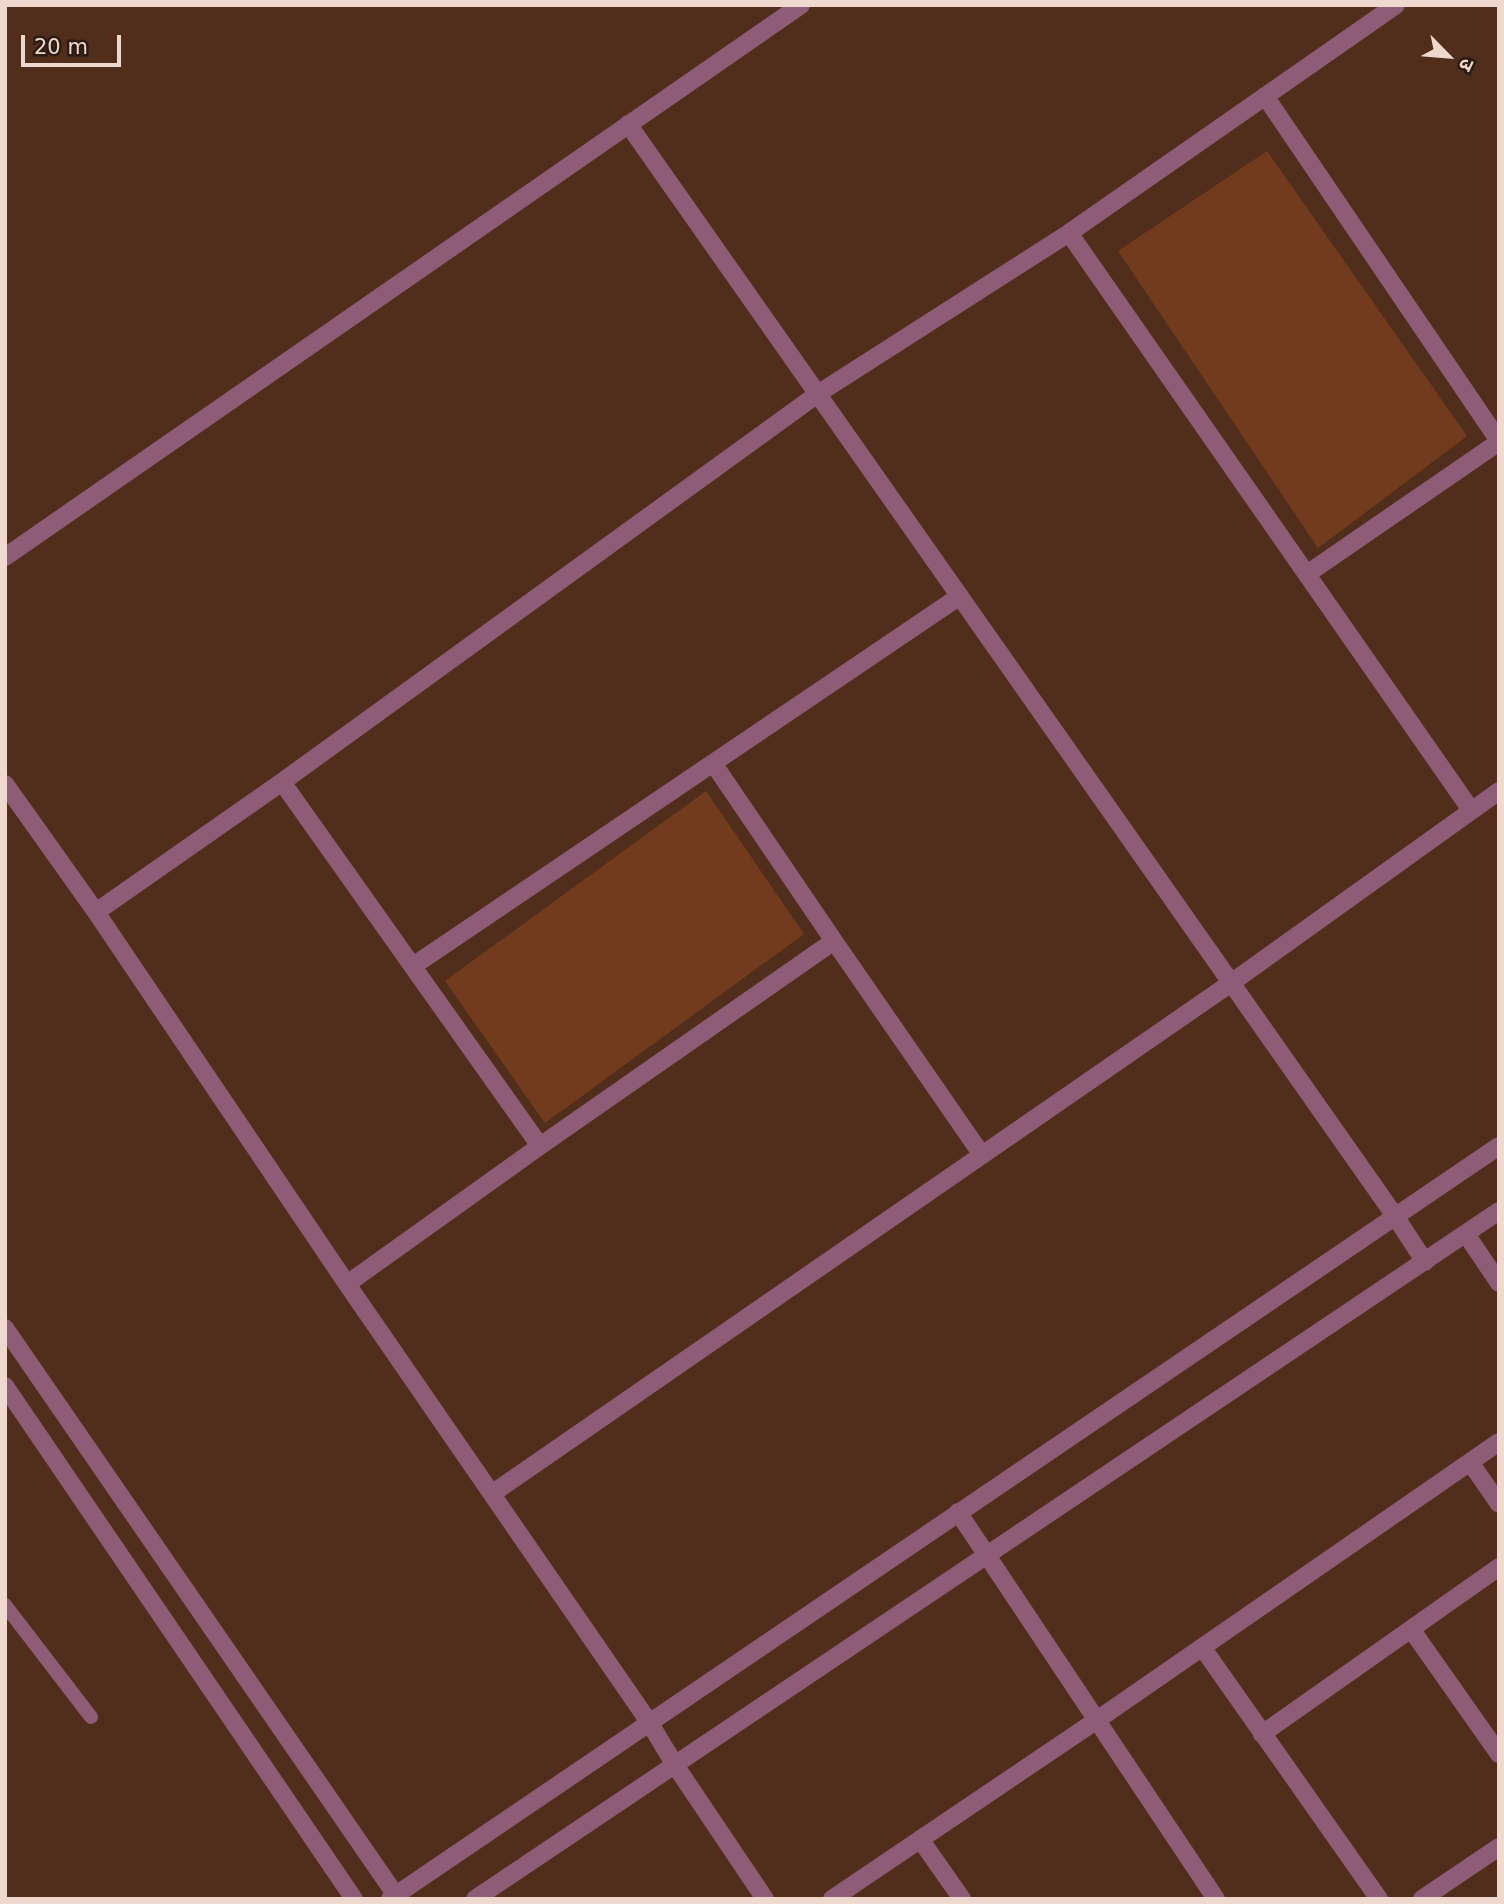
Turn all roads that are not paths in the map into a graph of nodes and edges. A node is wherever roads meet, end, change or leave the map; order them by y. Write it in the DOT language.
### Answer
graph roads {
  1 [pos="801,5"];
  2 [pos="1396,5"];
  3 [pos="1265,96"];
  4 [pos="628,124"];
  5 [pos="1069,233"];
  6 [pos="819,393"];
  7 [pos="1499,441"];
  8 [pos="5,557"];
  9 [pos="1307,574"];
  10 [pos="960,596"];
  11 [pos="713,763"];
  12 [pos="282,782"];
  13 [pos="5,784"];
  14 [pos="1499,791"];
  15 [pos="1471,810"];
  16 [pos="96,912"];
  17 [pos="834,941"];
  18 [pos="413,966"];
  19 [pos="1231,983"];
  20 [pos="540,1146"];
  21 [pos="1499,1146"];
  22 [pos="982,1155"];
  23 [pos="1499,1211"];
  24 [pos="1395,1216"];
  25 [pos="1466,1234"];
  26 [pos="1425,1262"];
  27 [pos="1499,1283"];
  28 [pos="347,1284"];
  29 [pos="5,1328"];
  30 [pos="5,1386"];
  31 [pos="1499,1442"];
  32 [pos="1471,1462"];
  33 [pos="493,1493"];
  34 [pos="1499,1504"];
  35 [pos="958,1512"];
  36 [pos="988,1555"];
  37 [pos="1499,1567"];
  38 [pos="5,1605"];
  39 [pos="1411,1629"];
  40 [pos="1202,1647"];
  41 [pos="91,1717"];
  42 [pos="1097,1720"];
  43 [pos="649,1722"];
  44 [pos="1262,1734"];
  45 [pos="1499,1754"];
  46 [pos="675,1765"];
  47 [pos="920,1839"];
  48 [pos="1499,1847"];
  49 [pos="393,1897"];
  50 [pos="354,1899"];
  51 [pos="475,1899"];
  52 [pos="765,1899"];
  53 [pos="832,1899"];
  54 [pos="962,1899"];
  55 [pos="1216,1899"];
  56 [pos="1379,1899"];
  57 [pos="1422,1899"];
  1 -- 4 [label="street"];
  2 -- 3 [label="street"];
  3 -- 5 [label="street"];
  3 -- 7 [label="street"];
  4 -- 6 [label="street"];
  4 -- 8 [label="street"];
  5 -- 6 [label="street"];
  5 -- 9 [label="street"];
  6 -- 10 [label="street"];
  6 -- 12 [label="street"];
  7 -- 9 [label="street"];
  9 -- 15 [label="street"];
  10 -- 11 [label="street"];
  10 -- 19 [label="street"];
  11 -- 17 [label="street"];
  11 -- 18 [label="street"];
  12 -- 16 [label="street"];
  12 -- 18 [label="street"];
  13 -- 16 [label="street"];
  14 -- 15 [label="street"];
  15 -- 19 [label="street"];
  16 -- 28 [label="street"];
  17 -- 20 [label="street"];
  17 -- 22 [label="street"];
  18 -- 20 [label="street"];
  19 -- 22 [label="street"];
  19 -- 24 [label="street"];
  20 -- 28 [label="street"];
  21 -- 24 [label="street"];
  22 -- 33 [label="street"];
  23 -- 25 [label="street"];
  24 -- 26 [label="street"];
  24 -- 35 [label="street"];
  25 -- 26 [label="street"];
  25 -- 27 [label="street"];
  26 -- 36 [label="street"];
  28 -- 33 [label="street"];
  29 -- 49 [label="street"];
  30 -- 50 [label="street"];
  31 -- 32 [label="street"];
  32 -- 34 [label="street"];
  32 -- 40 [label="street"];
  33 -- 43 [label="street"];
  35 -- 36 [label="street"];
  35 -- 43 [label="street"];
  36 -- 42 [label="street"];
  36 -- 46 [label="street"];
  37 -- 39 [label="street"];
  38 -- 41 [label="lane"];
  39 -- 44 [label="street"];
  39 -- 45 [label="street"];
  40 -- 42 [label="street"];
  40 -- 44 [label="street"];
  42 -- 47 [label="street"];
  42 -- 55 [label="street"];
  43 -- 46 [label="street"];
  43 -- 49 [label="street"];
  44 -- 56 [label="street"];
  46 -- 51 [label="street"];
  46 -- 52 [label="street"];
  47 -- 53 [label="street"];
  47 -- 54 [label="street"];
  48 -- 57 [label="street"];
}
